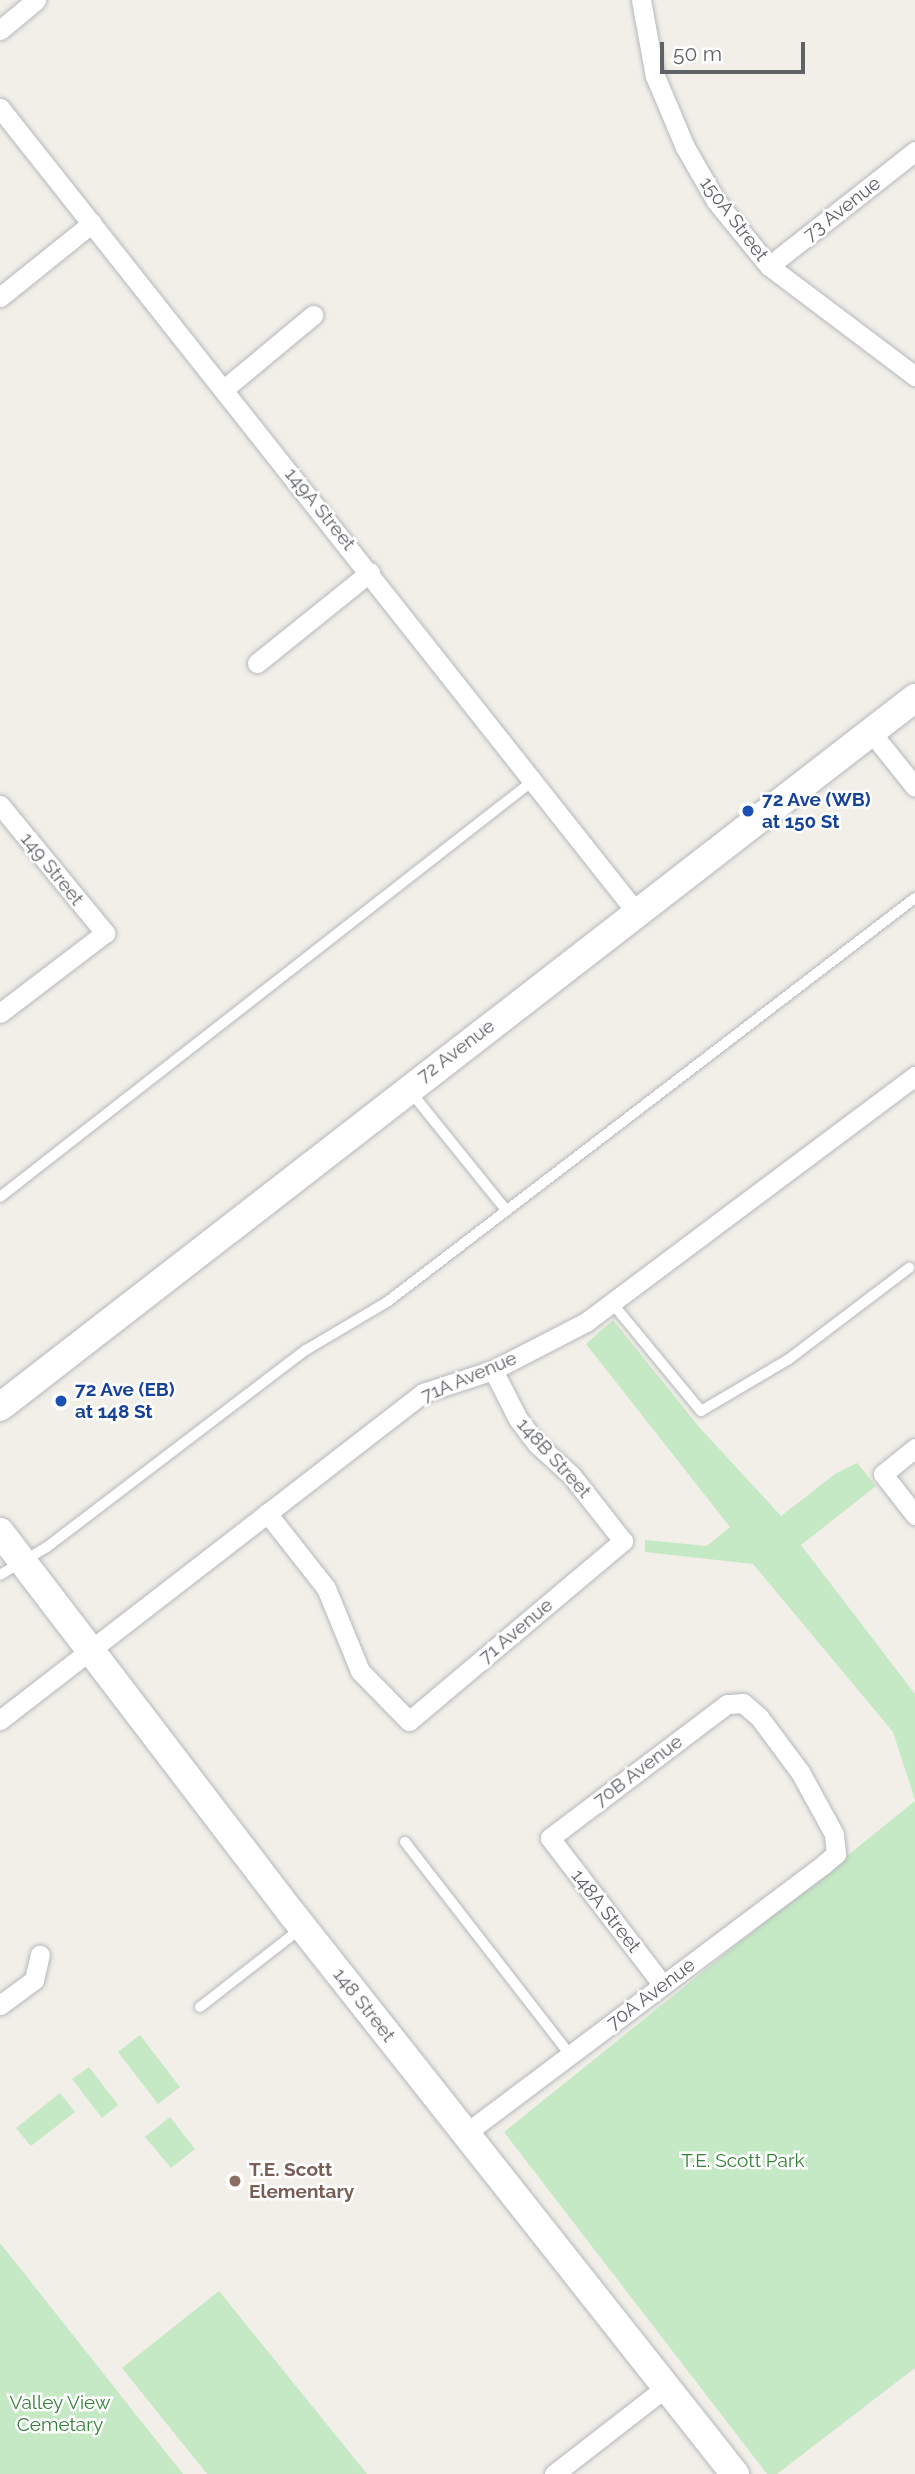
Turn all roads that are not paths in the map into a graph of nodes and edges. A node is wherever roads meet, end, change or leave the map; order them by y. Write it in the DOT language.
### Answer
graph roads {
  1 [pos="36,0"];
  2 [pos="640,0"];
  3 [pos="0,30"];
  4 [pos="0,107"];
  5 [pos="915,151"];
  6 [pos="92,223"];
  7 [pos="769,266"];
  8 [pos="0,297"];
  9 [pos="313,315"];
  10 [pos="915,376"];
  11 [pos="224,389"];
  12 [pos="370,572"];
  13 [pos="257,663"];
  14 [pos="915,698"];
  15 [pos="871,732"];
  16 [pos="534,780"];
  17 [pos="915,787"];
  18 [pos="0,804"];
  19 [pos="915,898"];
  20 [pos="637,913"];
  21 [pos="0,1013"];
  22 [pos="915,1076"];
  23 [pos="408,1088"];
  24 [pos="0,1197"];
  25 [pos="507,1211"];
  26 [pos="909,1268"];
  27 [pos="612,1303"];
  28 [pos="493,1370"];
  29 [pos="0,1407"];
  30 [pos="915,1448"];
  31 [pos="267,1513"];
  32 [pos="915,1515"];
  33 [pos="0,1532"];
  34 [pos="623,1541"];
  35 [pos="12,1568"];
  36 [pos="92,1649"];
  37 [pos="0,1720"];
  38 [pos="550,1838"];
  39 [pos="405,1842"];
  40 [pos="836,1854"];
  41 [pos="303,1927"];
  42 [pos="40,1955"];
  43 [pos="663,1985"];
  44 [pos="0,2005"];
  45 [pos="200,2007"];
  46 [pos="570,2055"];
  47 [pos="466,2133"];
  48 [pos="666,2387"];
  49 [pos="554,2474"];
  50 [pos="735,2474"];
  1 -- 3 [label="street"];
  2 -- 7 [label="street, 150A Street"];
  4 -- 6 [label="street, 149A Street"];
  5 -- 7 [label="street, 73 Avenue"];
  6 -- 8 [label="street"];
  6 -- 11 [label="street, 149A Street"];
  7 -- 10 [label="street, 150A Street"];
  9 -- 11 [label="street"];
  11 -- 12 [label="street, 149A Street"];
  12 -- 13 [label="street"];
  12 -- 16 [label="street, 149A Street"];
  14 -- 15 [label="street, 72 Avenue"];
  15 -- 17 [label="street"];
  15 -- 20 [label="street, 72 Avenue"];
  16 -- 20 [label="street, 149A Street"];
  16 -- 24 [label="lane"];
  18 -- 21 [label="street, 149 Street"];
  19 -- 25 [label="lane"];
  20 -- 23 [label="street, 72 Avenue"];
  22 -- 27 [label="street, 71A Avenue"];
  23 -- 25 [label="lane"];
  23 -- 29 [label="street, 72 Avenue"];
  25 -- 35 [label="lane"];
  26 -- 27 [label="lane"];
  27 -- 28 [label="street, 71A Avenue"];
  28 -- 31 [label="street, 71A Avenue"];
  28 -- 34 [label="street, 148B Street"];
  30 -- 32 [label="street"];
  31 -- 34 [label="street, 71 Avenue"];
  31 -- 36 [label="street, 71A Avenue"];
  33 -- 35 [label="street, 148 Street"];
  35 -- 36 [label="street, 148 Street"];
  36 -- 37 [label="street, 71A Avenue"];
  36 -- 41 [label="street, 148 Street"];
  38 -- 40 [label="street, 70B Avenue"];
  38 -- 43 [label="street, 148A Street"];
  39 -- 46 [label="lane"];
  40 -- 43 [label="street, 70A Avenue"];
  41 -- 45 [label="lane"];
  41 -- 47 [label="street, 148 Street"];
  42 -- 44 [label="street"];
  43 -- 46 [label="street, 70A Avenue"];
  46 -- 47 [label="street, 70A Avenue"];
  47 -- 48 [label="street, 148 Street"];
  48 -- 49 [label="street"];
  48 -- 50 [label="street, 148 Street"];
}
